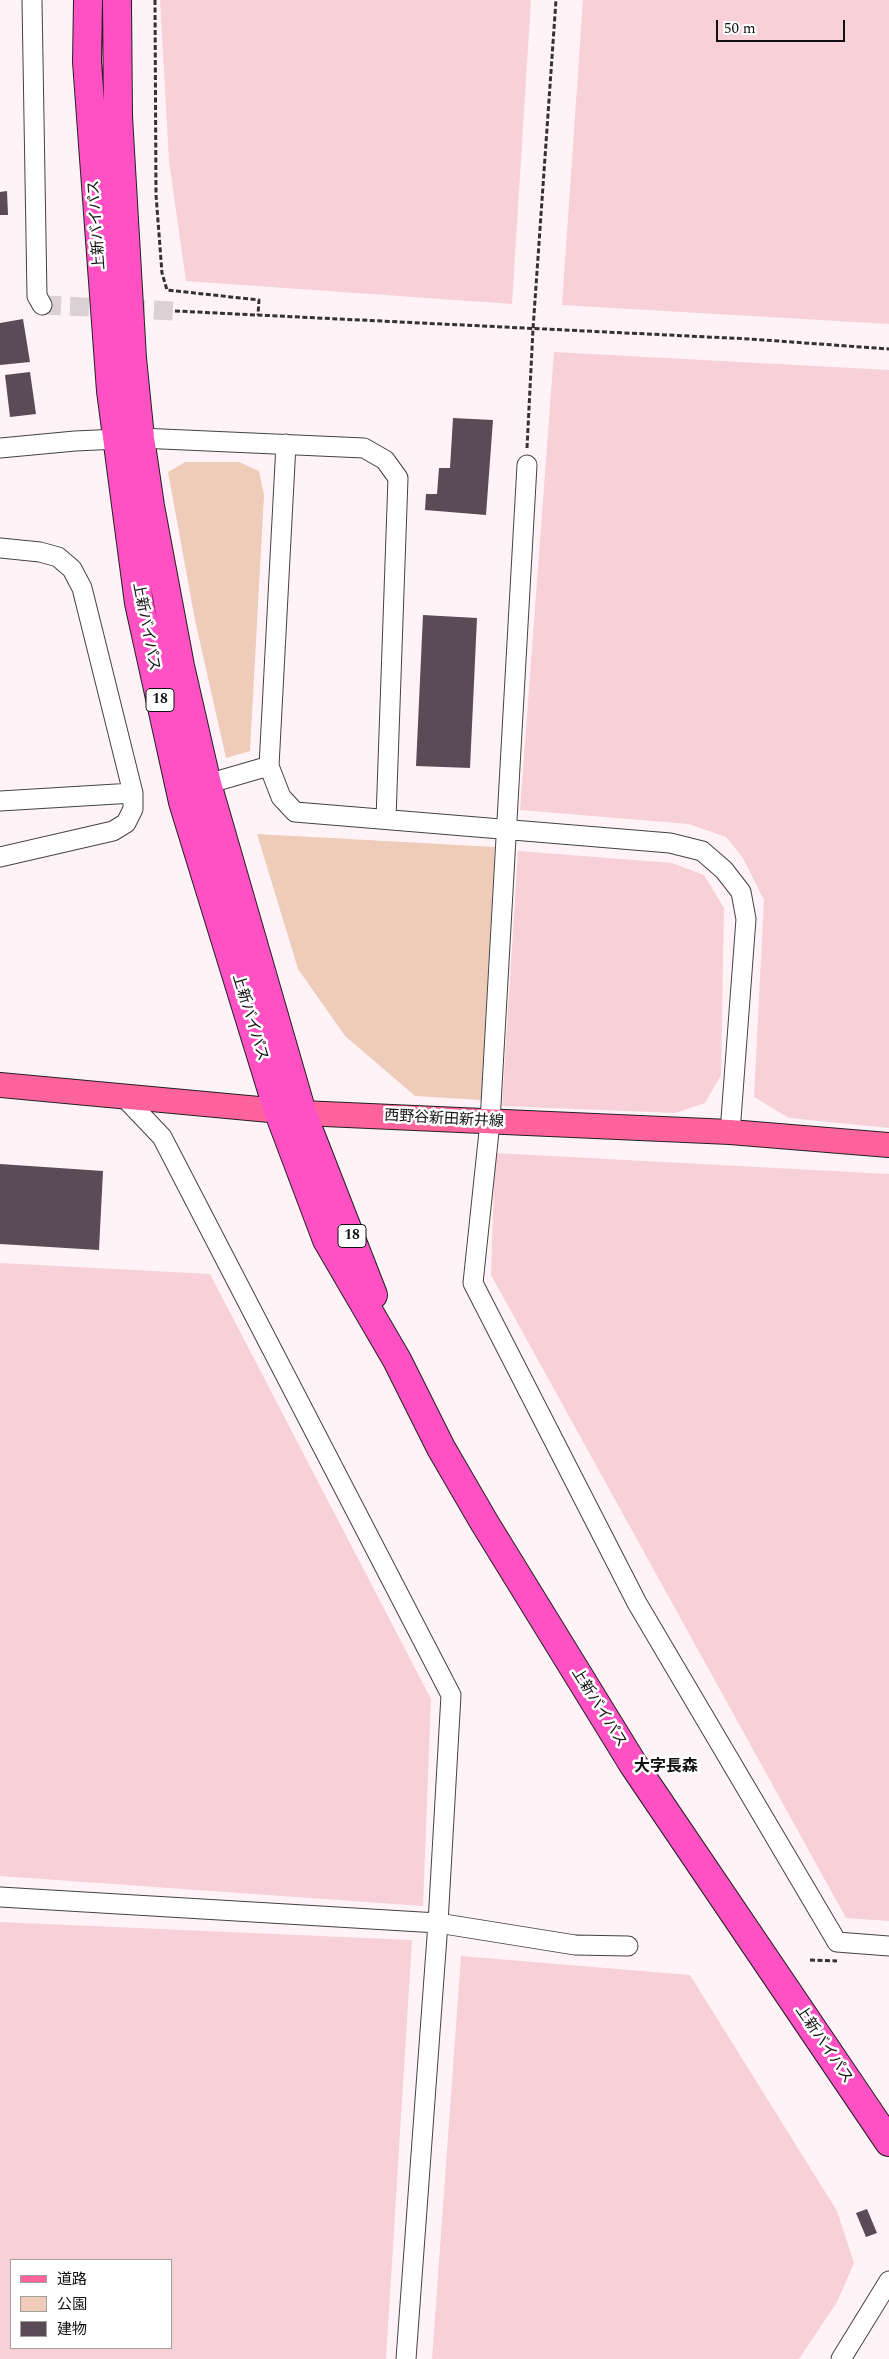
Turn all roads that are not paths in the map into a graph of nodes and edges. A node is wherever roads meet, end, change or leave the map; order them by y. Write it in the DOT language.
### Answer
graph roads {
  1 [pos="32,0"];
  2 [pos="88,0"];
  3 [pos="117,0"];
  4 [pos="42,305"];
  5 [pos="128,439"];
  6 [pos="286,444"];
  7 [pos="0,448"];
  8 [pos="527,465"];
  9 [pos="0,548"];
  10 [pos="268,766"];
  11 [pos="207,784"];
  12 [pos="133,793"];
  13 [pos="0,801"];
  14 [pos="386,819"];
  15 [pos="506,829"];
  16 [pos="0,857"];
  17 [pos="0,1085"];
  18 [pos="122,1095"];
  19 [pos="290,1111"];
  20 [pos="490,1122"];
  21 [pos="730,1132"];
  22 [pos="889,1145"];
  23 [pos="0,1897"];
  24 [pos="438,1923"];
  25 [pos="628,1946"];
  26 [pos="889,1946"];
  27 [pos="889,2142"];
  28 [pos="889,2281"];
  29 [pos="406,2359"];
  30 [pos="841,2359"];
  1 -- 4 [label="street"];
  2 -- 5 [label="highway, 上新バイパス / 18"];
  3 -- 5 [label="highway, 上新バイパス / 18"];
  5 -- 6 [label="street"];
  5 -- 7 [label="street"];
  5 -- 11 [label="highway, 上新バイパス / 18"];
  5 -- 19 [label="highway, 上新バイパス / 18"];
  6 -- 10 [label="street"];
  6 -- 14 [label="street"];
  8 -- 15 [label="street"];
  9 -- 12 [label="street"];
  10 -- 11 [label="street"];
  10 -- 14 [label="street"];
  11 -- 19 [label="highway, 上新バイパス / 18"];
  12 -- 13 [label="street"];
  12 -- 16 [label="street"];
  14 -- 15 [label="street"];
  15 -- 20 [label="street"];
  15 -- 21 [label="street"];
  17 -- 18 [label="main road, 西野谷新田新井線"];
  18 -- 19 [label="main road, 西野谷新田新井線"];
  18 -- 24 [label="street"];
  19 -- 20 [label="main road, 西野谷新田新井線"];
  19 -- 27 [label="highway, 上新バイパス / 18"];
  20 -- 21 [label="main road, 西野谷新田新井線"];
  20 -- 26 [label="street"];
  21 -- 22 [label="main road, 西野谷新田新井線"];
  23 -- 24 [label="street"];
  24 -- 25 [label="street"];
  24 -- 29 [label="street"];
  28 -- 30 [label="street"];
}
